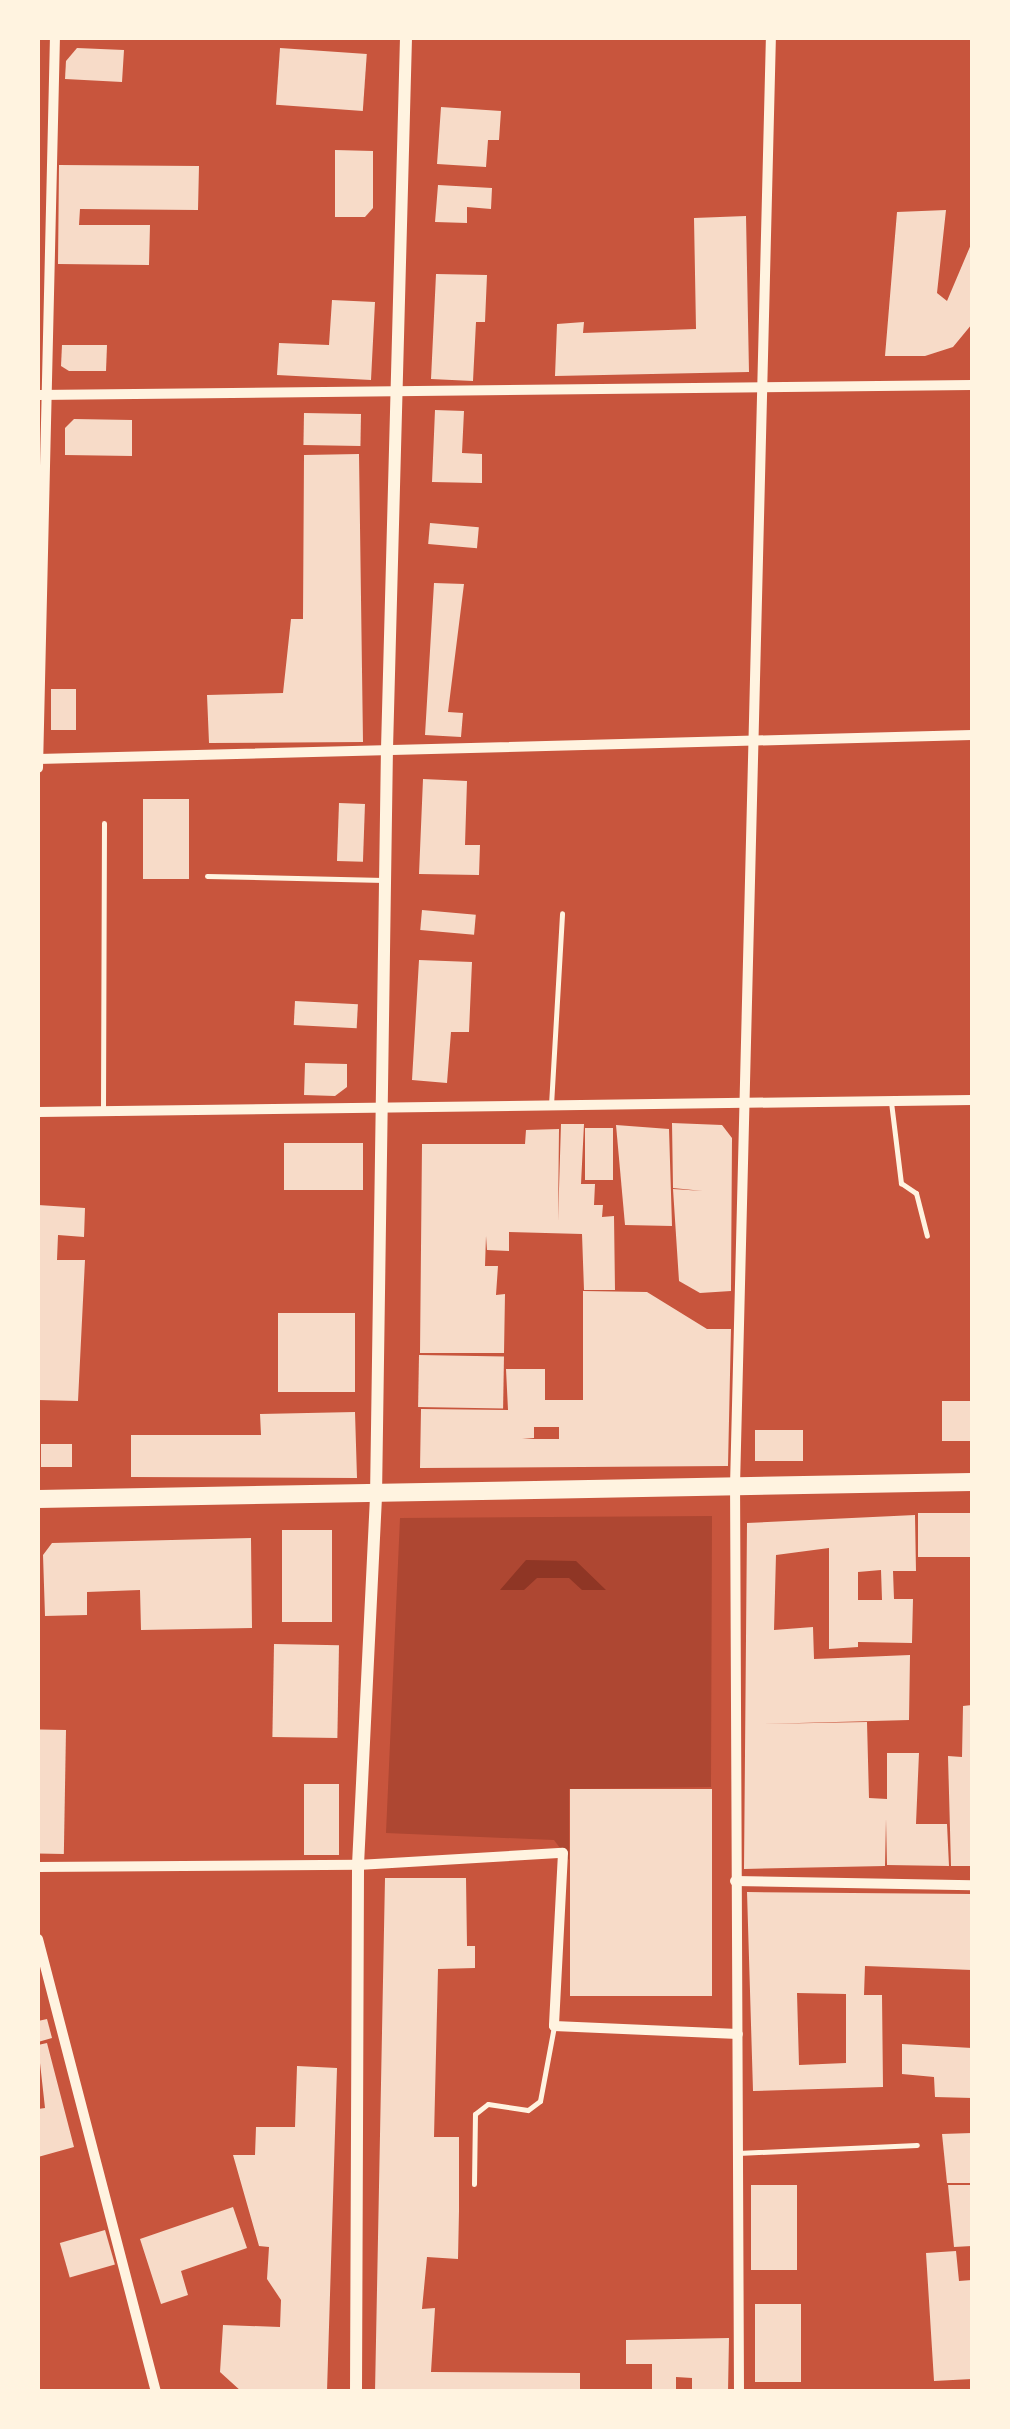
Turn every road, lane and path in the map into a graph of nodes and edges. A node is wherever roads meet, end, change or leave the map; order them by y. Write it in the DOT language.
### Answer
graph roads {
  1 [pos="55,38"];
  2 [pos="406,38"];
  3 [pos="771,38"];
  4 [pos="760,385"];
  5 [pos="972,385"];
  6 [pos="42,395"];
  7 [pos="401,395"];
  8 [pos="972,734"];
  9 [pos="749,737"];
  10 [pos="387,749"];
  11 [pos="38,759"];
  12 [pos="38,768"];
  13 [pos="104,823"];
  14 [pos="207,876"];
  15 [pos="388,880"];
  16 [pos="562,913"];
  17 [pos="972,1100"];
  18 [pos="892,1102"];
  19 [pos="744,1105"];
  20 [pos="381,1108"];
  21 [pos="103,1109"];
  22 [pos="550,1110"];
  23 [pos="38,1112"];
  24 [pos="927,1236"];
  25 [pos="972,1482"];
  26 [pos="736,1486"];
  27 [pos="376,1497"];
  28 [pos="38,1499"];
  29 [pos="358,1865"];
  30 [pos="38,1868"];
  31 [pos="735,1882"];
  32 [pos="972,1885"];
  33 [pos="38,1939"];
  34 [pos="554,2026"];
  35 [pos="738,2034"];
  36 [pos="916,2145"];
  37 [pos="738,2153"];
  38 [pos="474,2184"];
  39 [pos="156,2392"];
  40 [pos="356,2392"];
  41 [pos="739,2392"];
  1 -- 6 [label="street"];
  2 -- 7 [label="street"];
  3 -- 4 [label="street"];
  4 -- 5 [label="street"];
  4 -- 7 [label="street"];
  4 -- 9 [label="street"];
  6 -- 7 [label="street"];
  6 -- 11 [label="street"];
  7 -- 10 [label="street"];
  8 -- 9 [label="street"];
  9 -- 10 [label="street"];
  9 -- 19 [label="street"];
  10 -- 11 [label="street"];
  10 -- 15 [label="street"];
  11 -- 12 [label="street"];
  13 -- 21 [label="lane"];
  14 -- 15 [label="lane"];
  15 -- 20 [label="street"];
  16 -- 22 [label="lane"];
  17 -- 18 [label="street"];
  18 -- 19 [label="street"];
  18 -- 24 [label="lane"];
  19 -- 22 [label="street"];
  19 -- 26 [label="street"];
  20 -- 21 [label="street"];
  20 -- 22 [label="street"];
  20 -- 27 [label="street"];
  21 -- 23 [label="street"];
  25 -- 26 [label="highway"];
  26 -- 27 [label="highway"];
  26 -- 31 [label="street"];
  27 -- 28 [label="highway"];
  27 -- 29 [label="street"];
  29 -- 30 [label="street"];
  29 -- 34 [label="street"];
  29 -- 40 [label="street"];
  31 -- 32 [label="street"];
  31 -- 35 [label="street"];
  33 -- 39 [label="street"];
  34 -- 35 [label="street"];
  34 -- 38 [label="lane"];
  35 -- 37 [label="street"];
  36 -- 37 [label="lane"];
  37 -- 41 [label="street"];
}
